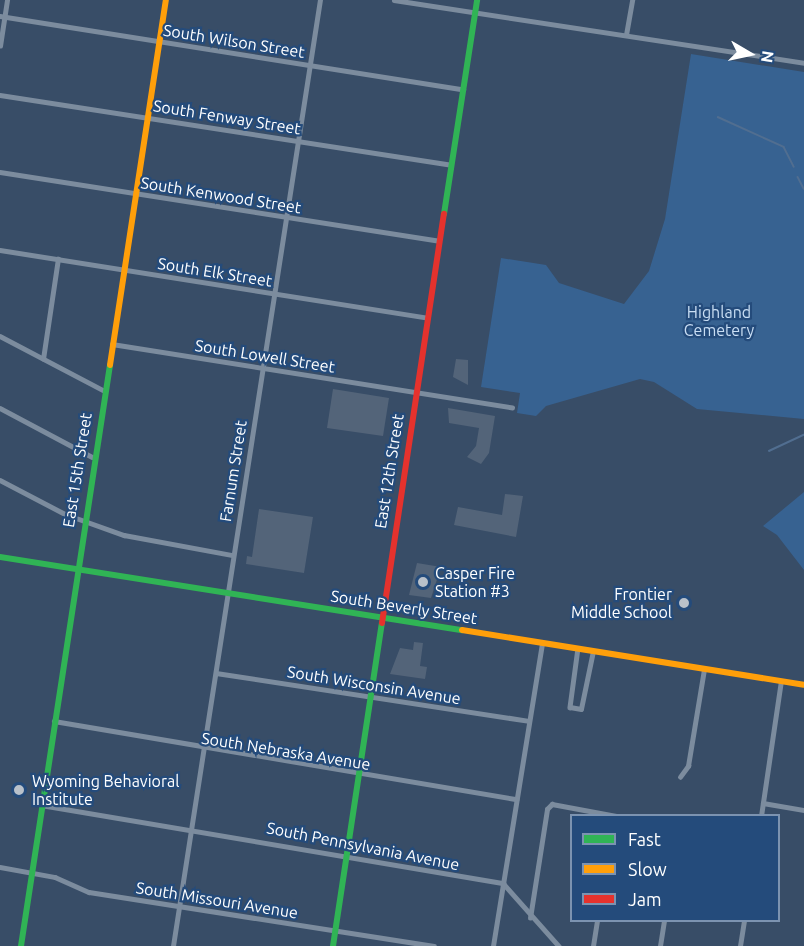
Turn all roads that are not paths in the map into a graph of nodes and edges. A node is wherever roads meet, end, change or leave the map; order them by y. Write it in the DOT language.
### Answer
graph roads {
  1 [pos="7,0"];
  2 [pos="166,0"];
  3 [pos="320,0"];
  4 [pos="394,0"];
  5 [pos="477,0"];
  6 [pos="632,0"];
  7 [pos="475,13"];
  8 [pos="2,17"];
  9 [pos="626,35"];
  10 [pos="159,41"];
  11 [pos="0,46"];
  12 [pos="804,63"];
  13 [pos="309,65"];
  14 [pos="463,89"];
  15 [pos="0,95"];
  16 [pos="147,117"];
  17 [pos="296,140"];
  18 [pos="451,165"];
  19 [pos="0,172"];
  20 [pos="134,193"];
  21 [pos="285,217"];
  22 [pos="439,241"];
  23 [pos="0,250"];
  24 [pos="58,259"];
  25 [pos="122,270"];
  26 [pos="273,293"];
  27 [pos="427,318"];
  28 [pos="0,336"];
  29 [pos="110,343"];
  30 [pos="43,359"];
  31 [pos="262,367"];
  32 [pos="103,390"];
  33 [pos="416,391"];
  34 [pos="512,407"];
  35 [pos="0,408"];
  36 [pos="92,457"];
  37 [pos="0,480"];
  38 [pos="82,521"];
  39 [pos="232,555"];
  40 [pos="0,557"];
  41 [pos="75,570"];
  42 [pos="227,593"];
  43 [pos="383,617"];
  44 [pos="542,644"];
  45 [pos="578,648"];
  46 [pos="593,651"];
  47 [pos="704,669"];
  48 [pos="216,673"];
  49 [pos="781,681"];
  50 [pos="804,685"];
  51 [pos="372,697"];
  52 [pos="54,721"];
  53 [pos="528,721"];
  54 [pos="204,750"];
  55 [pos="360,775"];
  56 [pos="680,777"];
  57 [pos="516,799"];
  58 [pos="763,803"];
  59 [pos="41,805"];
  60 [pos="804,810"];
  61 [pos="609,814"];
  62 [pos="761,814"];
  63 [pos="191,828"];
  64 [pos="347,852"];
  65 [pos="0,867"];
  66 [pos="32,873"];
  67 [pos="503,883"];
  68 [pos="179,906"];
  69 [pos="530,918"];
  70 [pos="597,922"];
  71 [pos="664,922"];
  72 [pos="744,922"];
  73 [pos="335,930"];
  74 [pos="402,943"];
  75 [pos="21,946"];
  76 [pos="173,946"];
  77 [pos="333,946"];
  78 [pos="434,946"];
  79 [pos="493,946"];
  80 [pos="559,946"];
  81 [pos="593,946"];
  82 [pos="660,946"];
  83 [pos="740,946"];
  1 -- 8 [label="street"];
  2 -- 10 [label="main road, East 15th Street"];
  3 -- 13 [label="street, Farnum Street"];
  4 -- 7 [label="street"];
  5 -- 7 [label="main road, East 12th Street"];
  6 -- 9 [label="street"];
  7 -- 9 [label="street"];
  7 -- 14 [label="main road, East 12th Street"];
  8 -- 10 [label="street, South Wilson Street"];
  8 -- 11 [label="street"];
  9 -- 12 [label="street"];
  10 -- 13 [label="street, South Wilson Street"];
  10 -- 16 [label="main road, East 15th Street"];
  13 -- 14 [label="street, South Wilson Street"];
  13 -- 17 [label="street, Farnum Street"];
  14 -- 18 [label="main road, East 12th Street"];
  15 -- 16 [label="street, South Fenway Street"];
  16 -- 17 [label="street, South Fenway Street"];
  16 -- 20 [label="main road, East 15th Street"];
  17 -- 18 [label="street, South Fenway Street"];
  17 -- 21 [label="street, Farnum Street"];
  18 -- 22 [label="main road, East 12th Street"];
  19 -- 20 [label="street, South Kenwood Street"];
  20 -- 21 [label="street, South Kenwood Street"];
  20 -- 25 [label="main road, East 15th Street"];
  21 -- 22 [label="street, South Kenwood Street"];
  21 -- 26 [label="street, Farnum Street"];
  22 -- 27 [label="main road, East 12th Street"];
  23 -- 24 [label="street, South Elk Street"];
  24 -- 25 [label="street, South Elk Street"];
  24 -- 30 [label="street"];
  25 -- 26 [label="street, South Elk Street"];
  25 -- 29 [label="main road, East 15th Street"];
  26 -- 27 [label="street, South Elk Street"];
  26 -- 31 [label="street, Farnum Street"];
  27 -- 33 [label="main road, East 12th Street"];
  28 -- 30 [label="street"];
  29 -- 31 [label="street, South Lowell Street"];
  29 -- 32 [label="main road, East 15th Street"];
  30 -- 32 [label="street"];
  31 -- 33 [label="street, South Lowell Street"];
  31 -- 39 [label="street, Farnum Street"];
  32 -- 36 [label="main road, East 15th Street"];
  33 -- 34 [label="street, South Lowell Street"];
  33 -- 43 [label="main road, East 12th Street"];
  35 -- 36 [label="street"];
  36 -- 38 [label="main road, East 15th Street"];
  37 -- 38 [label="street"];
  38 -- 39 [label="street"];
  38 -- 41 [label="main road, East 15th Street"];
  39 -- 42 [label="street, Farnum Street"];
  40 -- 41 [label="main road, South Beverly Street"];
  41 -- 42 [label="main road, South Beverly Street"];
  41 -- 52 [label="main road, East 15th Street"];
  42 -- 43 [label="main road, South Beverly Street"];
  42 -- 48 [label="street, Farnum Street"];
  43 -- 44 [label="main road, South Beverly Street"];
  43 -- 51 [label="main road, East 12th Street"];
  44 -- 45 [label="main road, South Beverly Street"];
  44 -- 53 [label="street"];
  45 -- 46 [label="main road, South Beverly Street"];
  45 -- 46 [label="street"];
  46 -- 47 [label="main road, South Beverly Street"];
  47 -- 49 [label="main road, South Beverly Street"];
  47 -- 56 [label="street"];
  48 -- 51 [label="street, South Wisconsin Avenue"];
  48 -- 54 [label="street, Farnum Street"];
  49 -- 50 [label="main road, South Beverly Street"];
  49 -- 58 [label="street"];
  51 -- 53 [label="street, South Wisconsin Avenue"];
  51 -- 55 [label="main road, East 12th Street"];
  52 -- 54 [label="street, South Nebraska Avenue"];
  52 -- 59 [label="main road, East 15th Street"];
  53 -- 57 [label="street"];
  54 -- 55 [label="street, South Nebraska Avenue"];
  54 -- 63 [label="street, Farnum Street"];
  55 -- 57 [label="street, South Nebraska Avenue"];
  55 -- 64 [label="main road, East 12th Street"];
  57 -- 67 [label="street"];
  58 -- 60 [label="street"];
  58 -- 62 [label="street"];
  59 -- 63 [label="street, South Pennsylvania Avenue"];
  59 -- 66 [label="main road, East 15th Street"];
  61 -- 69 [label="street"];
  63 -- 64 [label="street, South Pennsylvania Avenue"];
  63 -- 68 [label="street, Farnum Street"];
  64 -- 67 [label="street, South Pennsylvania Avenue"];
  64 -- 73 [label="main road, East 12th Street"];
  65 -- 66 [label="street, South Missouri Avenue"];
  66 -- 68 [label="street, South Missouri Avenue"];
  66 -- 75 [label="main road, East 15th Street"];
  67 -- 69 [label="street"];
  67 -- 79 [label="street"];
  68 -- 73 [label="street, South Missouri Avenue"];
  68 -- 76 [label="street, Farnum Street"];
  69 -- 80 [label="street"];
  70 -- 81 [label="street"];
  71 -- 82 [label="street"];
  72 -- 83 [label="street"];
  73 -- 74 [label="street, South Missouri Avenue"];
  73 -- 77 [label="main road, East 12th Street"];
  74 -- 78 [label="street, South Missouri Avenue"];
}
